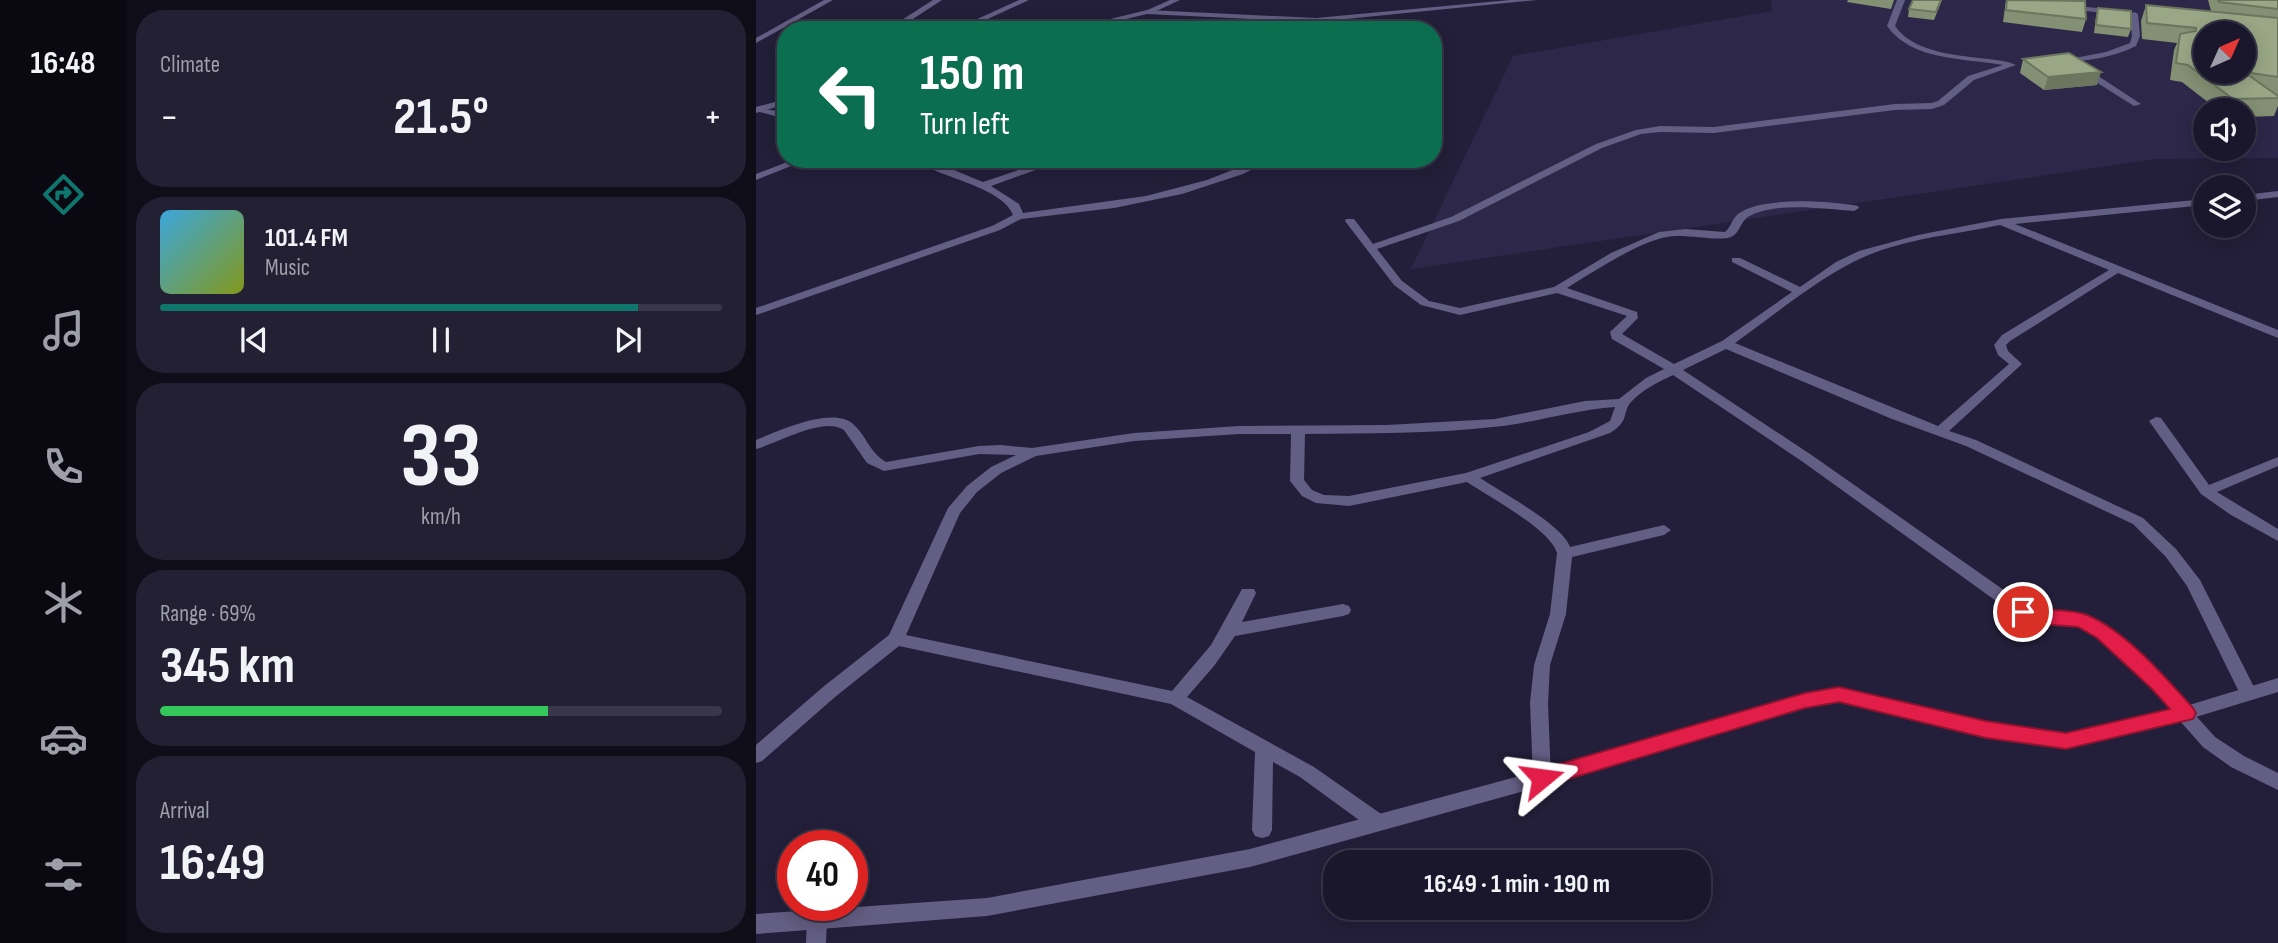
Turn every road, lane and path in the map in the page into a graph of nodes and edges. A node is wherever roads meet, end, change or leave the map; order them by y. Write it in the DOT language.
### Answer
graph roads {
  1 [pos="829,0"];
  2 [pos="938,0"];
  3 [pos="1025,0"];
  4 [pos="1175,0"];
  5 [pos="1533,0"];
  6 [pos="1900,0"];
  7 [pos="2052,5"];
  8 [pos="1147,12"];
  9 [pos="2134,14"];
  10 [pos="2147,16"];
  11 [pos="1262,19"];
  12 [pos="1316,20"];
  13 [pos="791,21"];
  14 [pos="904,21"];
  15 [pos="977,21"];
  16 [pos="1108,21"];
  17 [pos="1258,21"];
  18 [pos="775,30"];
  19 [pos="756,41"];
  20 [pos="2067,61"];
  21 [pos="2054,62"];
  22 [pos="777,104"];
  23 [pos="2137,104"];
  24 [pos="758,109"];
  25 [pos="777,114"];
  26 [pos="780,168"];
  27 [pos="937,168"];
  28 [pos="1034,168"];
  29 [pos="1245,168"];
  30 [pos="756,177"];
  31 [pos="983,185"];
  32 [pos="2278,194"];
  33 [pos="2256,197"];
  34 [pos="2193,203"];
  35 [pos="1854,208"];
  36 [pos="1019,216"];
  37 [pos="1350,221"];
  38 [pos="2001,222"];
  39 [pos="1371,248"];
  40 [pos="1736,260"];
  41 [pos="2116,270"];
  42 [pos="1558,289"];
  43 [pos="1799,291"];
  44 [pos="756,312"];
  45 [pos="2278,334"];
  46 [pos="1726,344"];
  47 [pos="1674,369"];
  48 [pos="1622,403"];
  49 [pos="2156,421"];
  50 [pos="1298,430"];
  51 [pos="1941,431"];
  52 [pos="756,445"];
  53 [pos="1033,452"];
  54 [pos="2278,461"];
  55 [pos="1469,477"];
  56 [pos="2206,491"];
  57 [pos="1664,530"];
  58 [pos="2278,536"];
  59 [pos="1565,553"];
  60 [pos="1248,593"];
  61 [pos="1343,610"];
  62 [pos="1232,630"];
  63 [pos="896,639"];
  64 [pos="2278,685"];
  65 [pos="2248,693"];
  66 [pos="1175,698"];
  67 [pos="2186,713"];
  68 [pos="1264,746"];
  69 [pos="756,756"];
  70 [pos="1542,778"];
  71 [pos="2278,782"];
  72 [pos="1377,822"];
  73 [pos="1262,830"];
  74 [pos="868,915"];
  75 [pos="793,921"];
  76 [pos="817,921"];
  77 [pos="756,924"];
  78 [pos="816,943"];
  1 -- 13 [label="street"];
  2 -- 14 [label="street"];
  3 -- 15 [label="street"];
  4 -- 8 [label="street"];
  5 -- 12 [label="street"];
  6 -- 39 [label="street"];
  7 -- 9 [label="street"];
  8 -- 11 [label="street"];
  8 -- 16 [label="street"];
  9 -- 10 [label="street"];
  9 -- 20 [label="street"];
  11 -- 12 [label="street"];
  11 -- 17 [label="street"];
  18 -- 19 [label="street"];
  20 -- 21 [label="street"];
  20 -- 23 [label="street"];
  22 -- 24 [label="street"];
  24 -- 25 [label="street"];
  26 -- 30 [label="street"];
  27 -- 31 [label="street"];
  28 -- 31 [label="street"];
  29 -- 36 [label="street"];
  31 -- 36 [label="street"];
  32 -- 33 [label="street"];
  34 -- 38 [label="street"];
  35 -- 42 [label="street"];
  36 -- 44 [label="street"];
  37 -- 39 [label="street"];
  38 -- 41 [label="street"];
  38 -- 43 [label="street"];
  39 -- 42 [label="street"];
  40 -- 43 [label="street"];
  41 -- 45 [label="street"];
  41 -- 51 [label="street"];
  42 -- 47 [label="street"];
  43 -- 46 [label="street"];
  46 -- 47 [label="street"];
  46 -- 51 [label="street"];
  47 -- 48 [label="street"];
  47 -- 67 [label="street"];
  48 -- 50 [label="street"];
  48 -- 55 [label="street"];
  49 -- 56 [label="street"];
  50 -- 53 [label="street"];
  50 -- 55 [label="street"];
  51 -- 65 [label="street"];
  52 -- 53 [label="street"];
  53 -- 63 [label="street"];
  54 -- 56 [label="street"];
  55 -- 59 [label="street"];
  56 -- 58 [label="street"];
  57 -- 59 [label="street"];
  59 -- 70 [label="street"];
  60 -- 62 [label="street"];
  61 -- 62 [label="street"];
  62 -- 66 [label="street"];
  63 -- 66 [label="street"];
  63 -- 69 [label="street"];
  64 -- 65 [label="street"];
  65 -- 67 [label="street"];
  66 -- 68 [label="street"];
  67 -- 70 [label="street"];
  67 -- 71 [label="street"];
  68 -- 72 [label="street"];
  68 -- 73 [label="street"];
  70 -- 72 [label="street"];
  72 -- 74 [label="street"];
  75 -- 77 [label="street"];
  76 -- 78 [label="street"];
}
